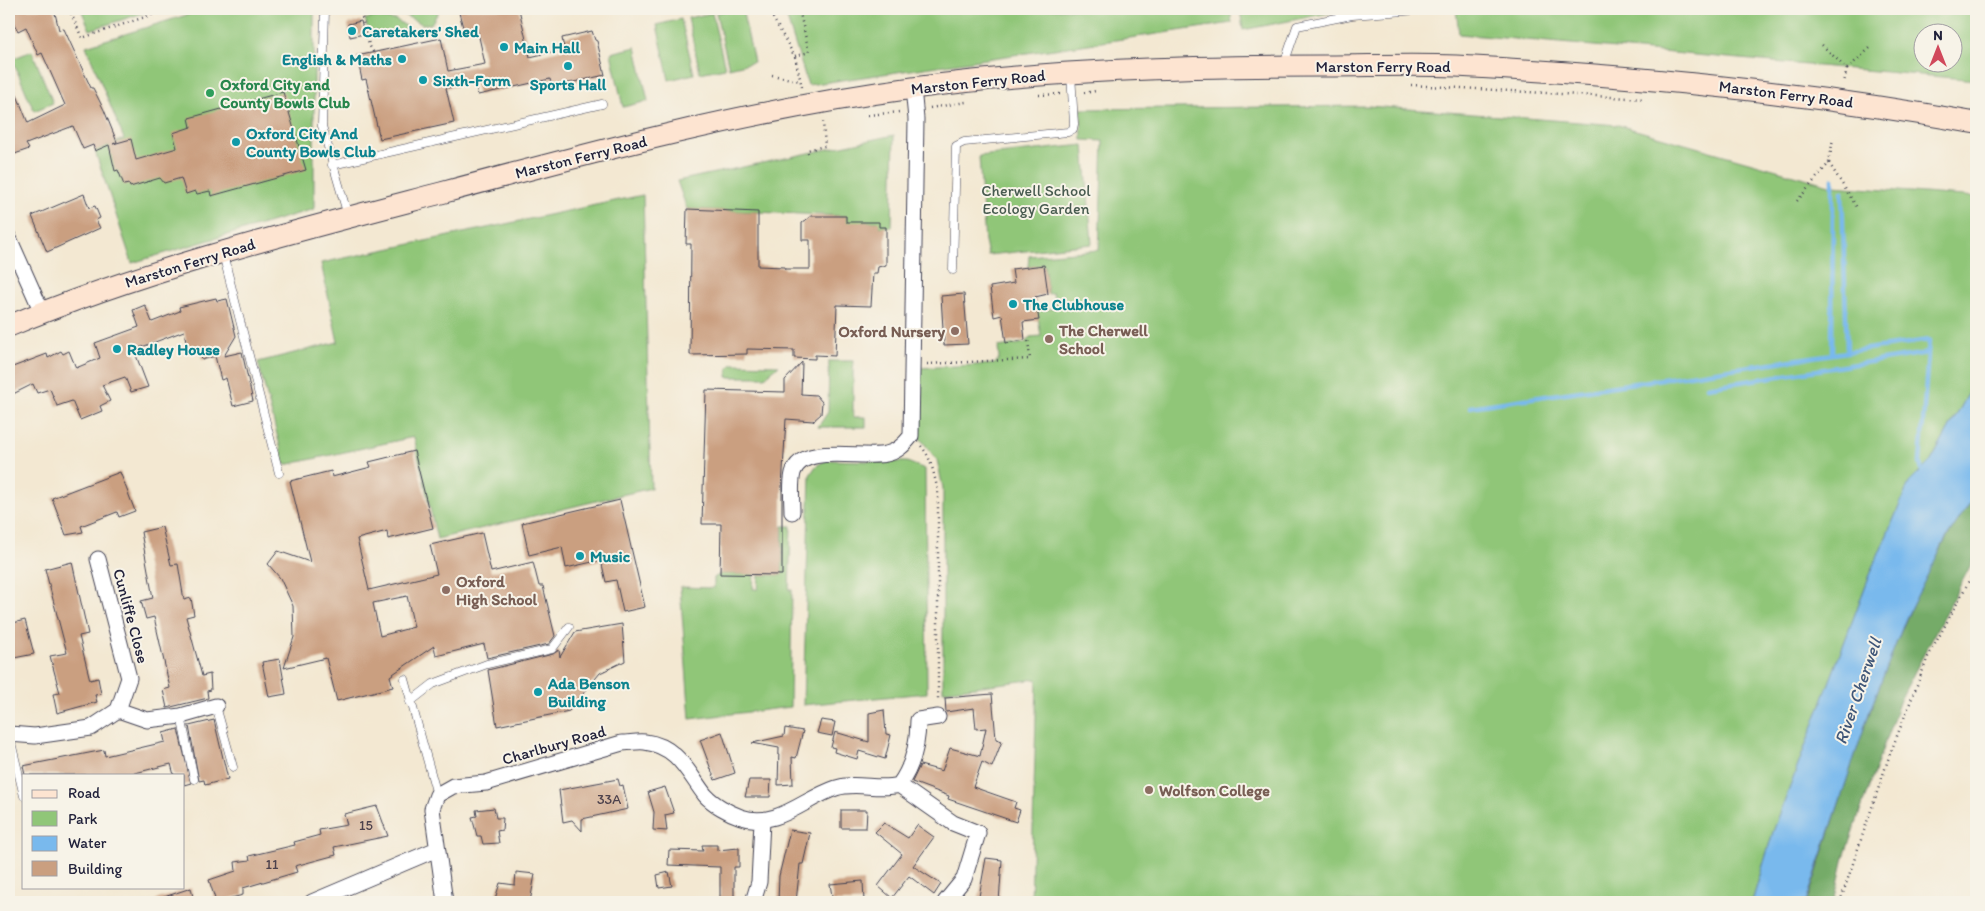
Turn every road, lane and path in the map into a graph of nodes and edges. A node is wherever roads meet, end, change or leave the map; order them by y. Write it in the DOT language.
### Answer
graph roads {
  1 [pos="70,9"];
  2 [pos="170,9"];
  3 [pos="325,9"];
  4 [pos="768,9"];
  5 [pos="799,9"];
  6 [pos="1431,9"];
  7 [pos="361,13"];
  8 [pos="1822,45"];
  9 [pos="1870,48"];
  10 [pos="374,53"];
  11 [pos="795,57"];
  12 [pos="1283,66"];
  13 [pos="1847,69"];
  14 [pos="1071,72"];
  15 [pos="772,75"];
  16 [pos="801,81"];
  17 [pos="1844,84"];
  18 [pos="1407,85"];
  19 [pos="913,88"];
  20 [pos="1100,91"];
  21 [pos="804,93"];
  22 [pos="1072,94"];
  23 [pos="1032,96"];
  24 [pos="1653,100"];
  25 [pos="968,101"];
  26 [pos="602,104"];
  27 [pos="916,110"];
  28 [pos="859,116"];
  29 [pos="832,120"];
  30 [pos="823,122"];
  31 [pos="814,123"];
  32 [pos="1976,123"];
  33 [pos="1833,138"];
  34 [pos="808,153"];
  35 [pos="1829,163"];
  36 [pos="332,165"];
  37 [pos="1797,201"];
  38 [pos="1858,209"];
  39 [pos="348,216"];
  40 [pos="9,238"];
  41 [pos="223,252"];
  42 [pos="953,270"];
  43 [pos="42,312"];
  44 [pos="9,326"];
  45 [pos="1028,340"];
  46 [pos="913,365"];
  47 [pos="911,436"];
  48 [pos="279,473"];
  49 [pos="792,512"];
  50 [pos="98,559"];
  51 [pos="1976,568"];
  52 [pos="569,628"];
  53 [pos="405,679"];
  54 [pos="937,692"];
  55 [pos="410,702"];
  56 [pos="216,706"];
  57 [pos="118,710"];
  58 [pos="181,716"];
  59 [pos="938,717"];
  60 [pos="9,734"];
  61 [pos="233,767"];
  62 [pos="194,779"];
  63 [pos="899,785"];
  64 [pos="22,788"];
  65 [pos="437,795"];
  66 [pos="762,821"];
  67 [pos="437,849"];
  68 [pos="312,902"];
  69 [pos="445,902"];
  70 [pos="753,902"];
  71 [pos="945,902"];
  72 [pos="1840,902"];
  1 -- 2 [label="path"];
  3 -- 36 [label="lane"];
  4 -- 11 [label="path"];
  5 -- 11 [label="path"];
  6 -- 12 [label="lane"];
  7 -- 10 [label="path"];
  8 -- 13 [label="path"];
  9 -- 13 [label="path"];
  11 -- 16 [label="path"];
  12 -- 14 [label="main road, Marston Ferry Road"];
  12 -- 32 [label="main road, Marston Ferry Road"];
  13 -- 17 [label="path"];
  14 -- 19 [label="main road, Marston Ferry Road"];
  14 -- 22 [label="lane"];
  15 -- 16 [label="path"];
  16 -- 21 [label="path"];
  18 -- 24 [label="path"];
  19 -- 27 [label="street"];
  19 -- 39 [label="main road, Marston Ferry Road"];
  20 -- 22 [label="path"];
  22 -- 23 [label="path"];
  22 -- 42 [label="lane"];
  25 -- 27 [label="path"];
  26 -- 36 [label="lane"];
  27 -- 28 [label="path"];
  27 -- 46 [label="street"];
  29 -- 30 [label="path"];
  30 -- 31 [label="path"];
  30 -- 34 [label="path"];
  33 -- 35 [label="path"];
  35 -- 37 [label="path"];
  35 -- 38 [label="path"];
  36 -- 39 [label="lane"];
  39 -- 41 [label="main road, Marston Ferry Road"];
  40 -- 43 [label="street"];
  41 -- 43 [label="main road, Marston Ferry Road"];
  41 -- 48 [label="lane"];
  43 -- 44 [label="main road, Marston Ferry Road"];
  45 -- 46 [label="path"];
  46 -- 47 [label="street"];
  47 -- 49 [label="street"];
  47 -- 54 [label="path"];
  50 -- 57 [label="street, Cunliffe Close"];
  51 -- 72 [label="path"];
  52 -- 55 [label="lane"];
  53 -- 55 [label="lane"];
  55 -- 65 [label="lane"];
  56 -- 58 [label="street"];
  56 -- 61 [label="lane"];
  57 -- 58 [label="street"];
  57 -- 60 [label="street"];
  58 -- 62 [label="lane"];
  59 -- 63 [label="street"];
  60 -- 64 [label="lane"];
  63 -- 66 [label="street, Charlbury Road"];
  63 -- 71 [label="street"];
  65 -- 66 [label="street, Charlbury Road"];
  65 -- 67 [label="street"];
  66 -- 70 [label="street"];
  67 -- 68 [label="street"];
  67 -- 69 [label="street"];
}
